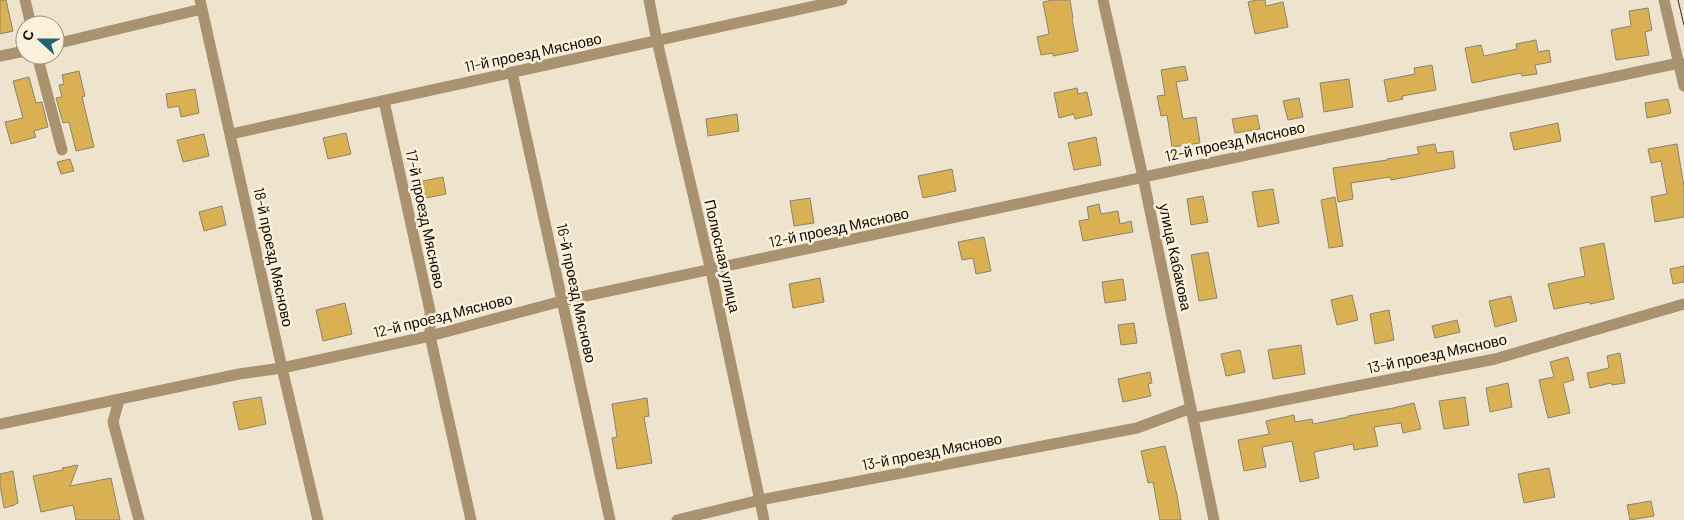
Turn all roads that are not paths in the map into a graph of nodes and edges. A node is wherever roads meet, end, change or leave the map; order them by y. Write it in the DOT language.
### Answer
graph roads {
  1 [pos="25,0"];
  2 [pos="649,0"];
  3 [pos="842,0"];
  4 [pos="1103,0"];
  5 [pos="1664,0"];
  6 [pos="201,5"];
  7 [pos="29,15"];
  8 [pos="65,41"];
  9 [pos="657,41"];
  10 [pos="15,53"];
  11 [pos="0,56"];
  12 [pos="1682,64"];
  13 [pos="41,65"];
  14 [pos="512,72"];
  15 [pos="1684,86"];
  16 [pos="384,101"];
  17 [pos="231,134"];
  18 [pos="62,150"];
  19 [pos="1143,177"];
  20 [pos="711,271"];
  21 [pos="562,302"];
  22 [pos="1684,304"];
  23 [pos="430,336"];
  24 [pos="282,368"];
  25 [pos="119,400"];
  26 [pos="1192,413"];
  27 [pos="0,424"];
  28 [pos="760,500"];
  29 [pos="139,520"];
  30 [pos="318,520"];
  31 [pos="472,520"];
  32 [pos="610,520"];
  33 [pos="677,520"];
  34 [pos="764,520"];
  35 [pos="1214,520"];
  1 -- 7 [label="street"];
  2 -- 9 [label="street, Полюсная улица"];
  3 -- 9 [label="street, 11-й проезд Мясново"];
  4 -- 19 [label="street, улица Кабакова"];
  5 -- 12 [label="street"];
  6 -- 8 [label="street"];
  6 -- 17 [label="street, 18-й проезд Мясново"];
  9 -- 14 [label="street, 11-й проезд Мясново"];
  9 -- 20 [label="street, Полюсная улица"];
  10 -- 11 [label="street"];
  12 -- 15 [label="street"];
  12 -- 19 [label="street, 12-й проезд Мясново"];
  13 -- 18 [label="street"];
  14 -- 16 [label="street, 11-й проезд Мясново"];
  14 -- 21 [label="street, 16-й проезд Мясново"];
  16 -- 17 [label="street, 11-й проезд Мясново"];
  16 -- 23 [label="street, 17-й проезд Мясново"];
  17 -- 24 [label="street, 18-й проезд Мясново"];
  19 -- 20 [label="street, 12-й проезд Мясново"];
  19 -- 26 [label="street, улица Кабакова"];
  20 -- 21 [label="street, 12-й проезд Мясново"];
  20 -- 28 [label="street, Полюсная улица"];
  21 -- 23 [label="street, 12-й проезд Мясново"];
  21 -- 32 [label="street, 16-й проезд Мясново"];
  22 -- 26 [label="street, 13-й проезд Мясново"];
  23 -- 24 [label="street, 12-й проезд Мясново"];
  23 -- 31 [label="street, 17-й проезд Мясново"];
  24 -- 25 [label="street, 12-й проезд Мясново"];
  24 -- 30 [label="street, 18-й проезд Мясново"];
  25 -- 27 [label="street, 12-й проезд Мясново"];
  25 -- 29 [label="street"];
  26 -- 28 [label="street, 13-й проезд Мясново"];
  26 -- 35 [label="street, улица Кабакова"];
  28 -- 33 [label="street, 13-й проезд Мясново"];
  28 -- 34 [label="street, Полюсная улица"];
}
